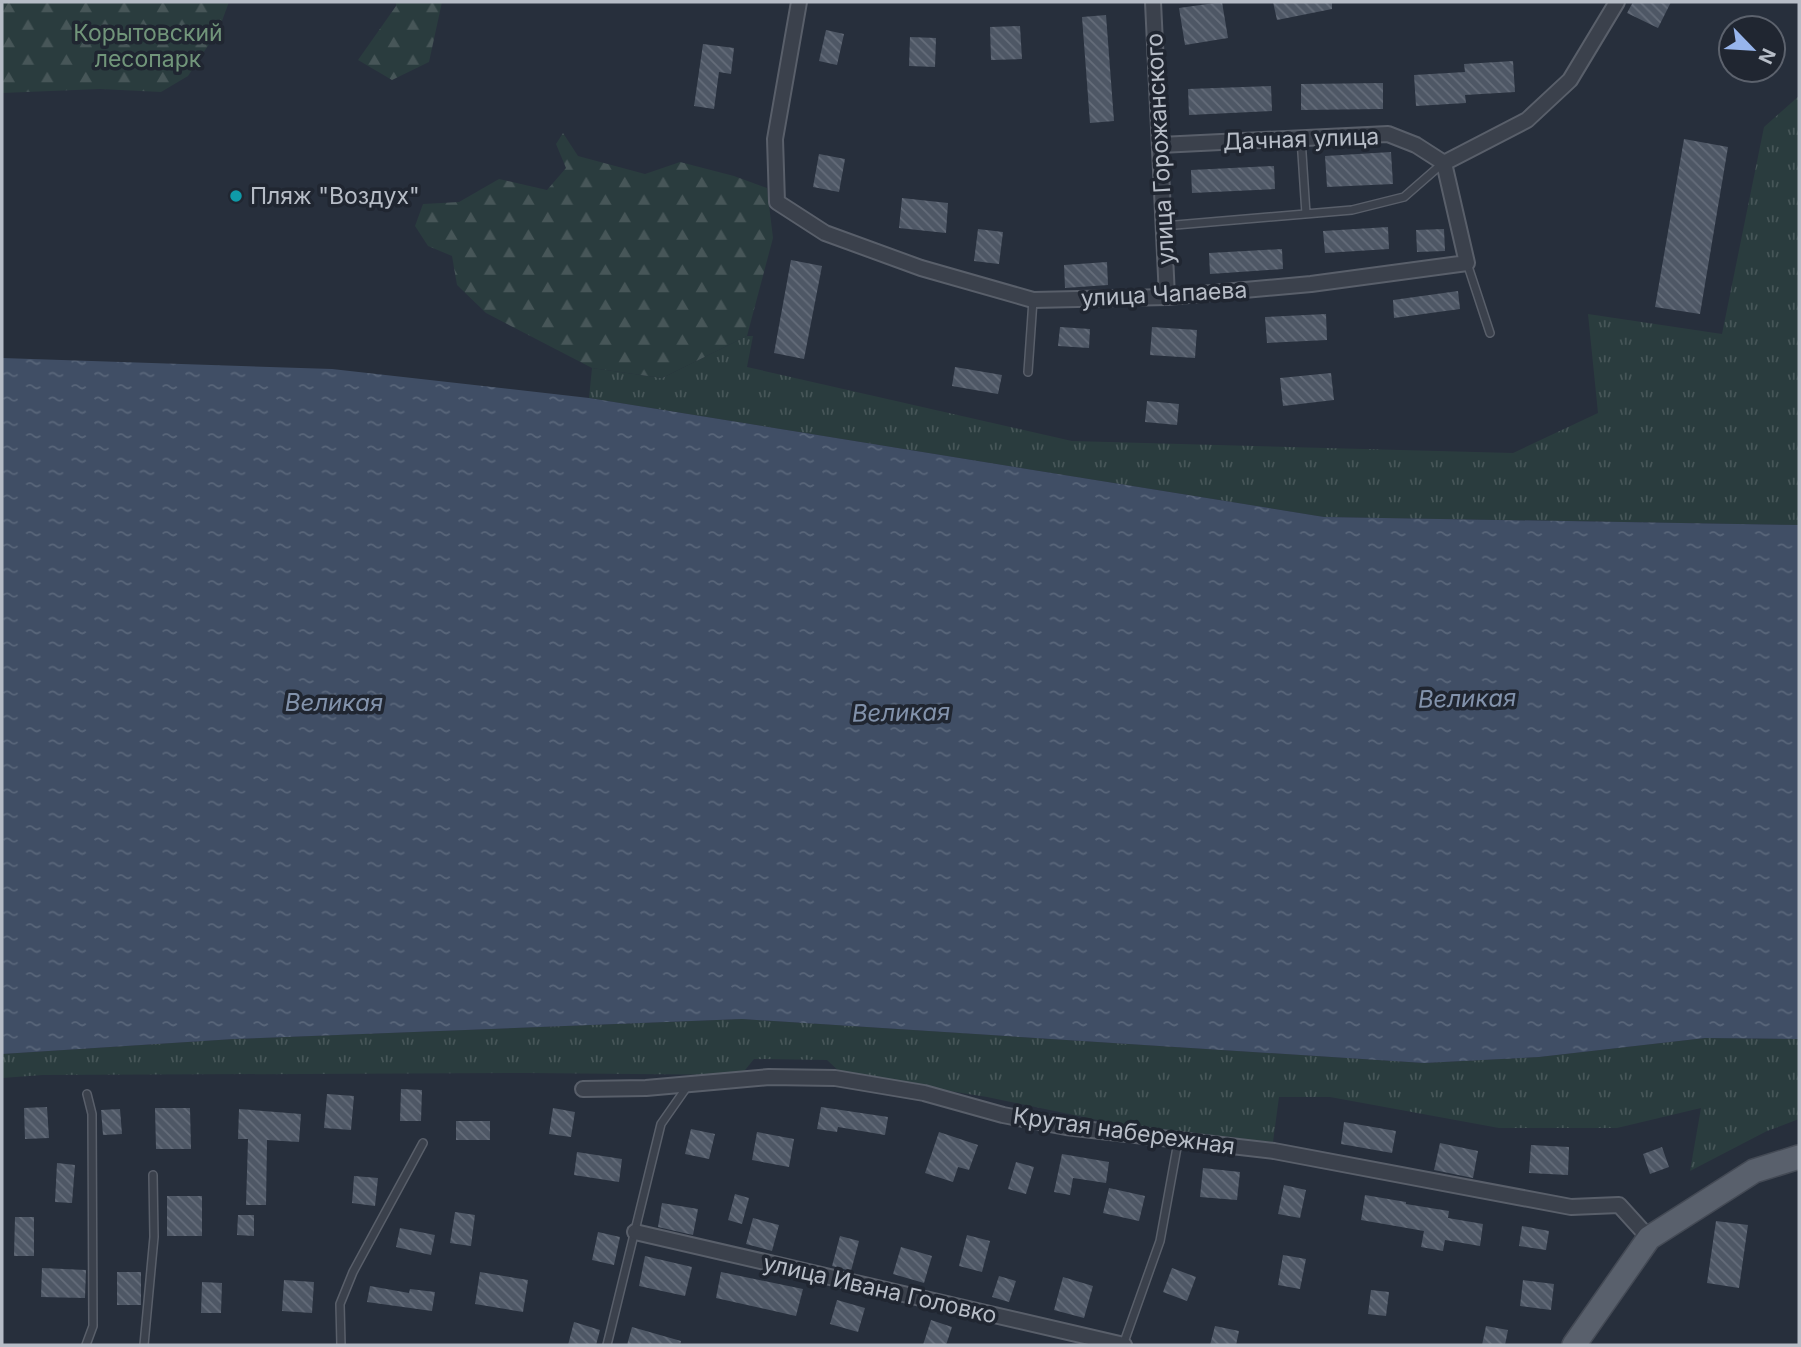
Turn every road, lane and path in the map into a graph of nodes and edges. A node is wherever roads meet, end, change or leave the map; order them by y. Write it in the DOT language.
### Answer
graph roads {
  1 [pos="799,2"];
  2 [pos="1153,2"];
  3 [pos="1617,2"];
  4 [pos="1301,138"];
  5 [pos="1160,145"];
  6 [pos="1444,163"];
  7 [pos="1306,214"];
  8 [pos="1164,226"];
  9 [pos="1467,263"];
  10 [pos="1167,297"];
  11 [pos="1033,300"];
  12 [pos="1490,333"];
  13 [pos="1028,373"];
  14 [pos="690,1083"];
  15 [pos="583,1089"];
  16 [pos="88,1094"];
  17 [pos="1178,1142"];
  18 [pos="423,1143"];
  19 [pos="1799,1157"];
  20 [pos="153,1175"];
  21 [pos="635,1232"];
  22 [pos="1649,1238"];
  23 [pos="86,1345"];
  24 [pos="144,1345"];
  25 [pos="341,1345"];
  26 [pos="607,1345"];
  27 [pos="1123,1345"];
  28 [pos="1574,1345"];
  1 -- 11 [label="street, улица Чапаева"];
  2 -- 5 [label="street, улица Горожанского"];
  3 -- 6 [label="street"];
  4 -- 5 [label="street, Дачная улица"];
  4 -- 6 [label="street, Дачная улица"];
  4 -- 7 [label="lane"];
  5 -- 8 [label="street, улица Горожанского"];
  6 -- 7 [label="lane"];
  6 -- 9 [label="street"];
  7 -- 8 [label="lane"];
  8 -- 10 [label="street, улица Горожанского"];
  9 -- 10 [label="street, улица Чапаева"];
  9 -- 12 [label="lane"];
  10 -- 11 [label="street, улица Чапаева"];
  11 -- 13 [label="lane"];
  14 -- 15 [label="street, Крутая набережная"];
  14 -- 17 [label="street, Крутая набережная"];
  14 -- 21 [label="lane"];
  16 -- 23 [label="lane"];
  17 -- 22 [label="street, Крутая набережная"];
  17 -- 27 [label="lane"];
  18 -- 25 [label="lane"];
  19 -- 22 [label="main road"];
  20 -- 24 [label="lane"];
  21 -- 26 [label="lane"];
  21 -- 27 [label="street, улица Ивана Головко"];
  22 -- 28 [label="main road"];
}
